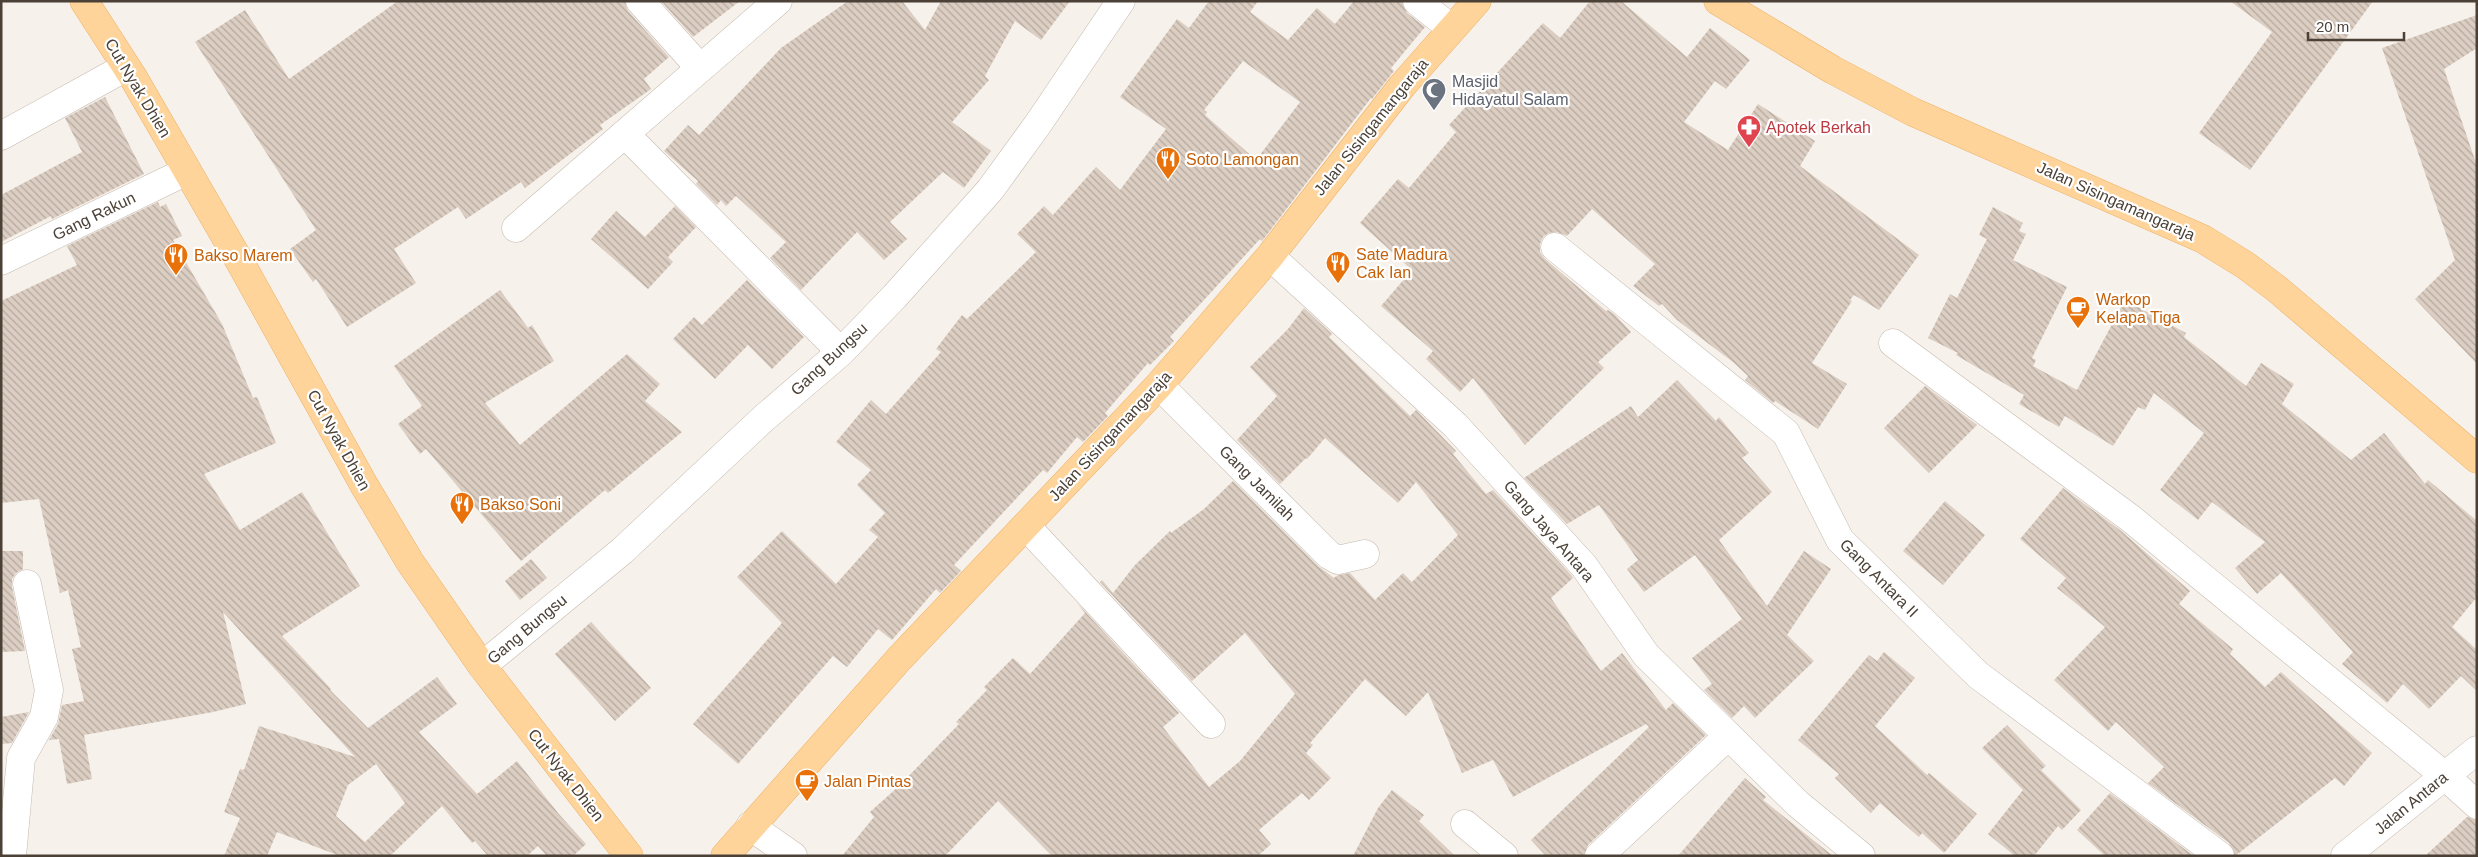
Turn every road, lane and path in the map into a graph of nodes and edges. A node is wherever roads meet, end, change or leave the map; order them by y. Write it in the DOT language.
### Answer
graph roads {
  1 [pos="84,1"];
  2 [pos="640,1"];
  3 [pos="778,1"];
  4 [pos="1121,1"];
  5 [pos="1417,1"];
  6 [pos="1476,1"];
  7 [pos="1718,1"];
  8 [pos="1452,29"];
  9 [pos="126,67"];
  10 [pos="700,68"];
  11 [pos="625,134"];
  12 [pos="1,136"];
  13 [pos="187,171"];
  14 [pos="516,228"];
  15 [pos="1555,247"];
  16 [pos="1270,256"];
  17 [pos="1,261"];
  18 [pos="1893,343"];
  19 [pos="841,352"];
  20 [pos="1159,385"];
  21 [pos="2477,458"];
  22 [pos="1026,526"];
  23 [pos="1365,554"];
  24 [pos="27,584"];
  25 [pos="482,666"];
  26 [pos="1211,724"];
  27 [pos="1728,736"];
  28 [pos="2477,750"];
  29 [pos="2446,776"];
  30 [pos="2477,805"];
  31 [pos="1465,824"];
  32 [pos="750,826"];
  33 [pos="12,856"];
  34 [pos="629,856"];
  35 [pos="725,856"];
  36 [pos="793,856"];
  37 [pos="1504,856"];
  38 [pos="1600,856"];
  39 [pos="1861,856"];
  40 [pos="2220,856"];
  41 [pos="2344,856"];
  1 -- 9 [label="main road, Cut Nyak Dhien"];
  2 -- 10 [label="street"];
  3 -- 10 [label="street"];
  4 -- 19 [label="street, Gang Bungsu"];
  5 -- 8 [label="street"];
  6 -- 8 [label="main road, Jalan Sisingamangaraja"];
  7 -- 21 [label="main road, Jalan Sisingamangaraja"];
  8 -- 16 [label="main road, Jalan Sisingamangaraja"];
  9 -- 12 [label="street"];
  9 -- 13 [label="main road, Cut Nyak Dhien"];
  10 -- 11 [label="street"];
  11 -- 14 [label="street"];
  11 -- 19 [label="street"];
  13 -- 17 [label="street, Gang Rakun"];
  13 -- 25 [label="main road, Cut Nyak Dhien"];
  15 -- 40 [label="street, Gang Antara II"];
  16 -- 20 [label="main road, Jalan Sisingamangaraja"];
  16 -- 27 [label="street, Gang Jaya Antara"];
  18 -- 29 [label="street"];
  19 -- 25 [label="street, Gang Bungsu"];
  20 -- 22 [label="main road, Jalan Sisingamangaraja"];
  20 -- 23 [label="street, Gang Jamilah"];
  22 -- 26 [label="street"];
  22 -- 32 [label="main road, Jalan Sisingamangaraja"];
  24 -- 33 [label="street"];
  25 -- 34 [label="main road, Cut Nyak Dhien"];
  27 -- 38 [label="street"];
  27 -- 39 [label="street, Gang Jaya Antara"];
  28 -- 29 [label="street, Jalan Antara"];
  29 -- 30 [label="street"];
  29 -- 41 [label="street, Jalan Antara"];
  31 -- 37 [label="street"];
  32 -- 35 [label="main road, Jalan Sisingamangaraja"];
  32 -- 36 [label="street"];
}
